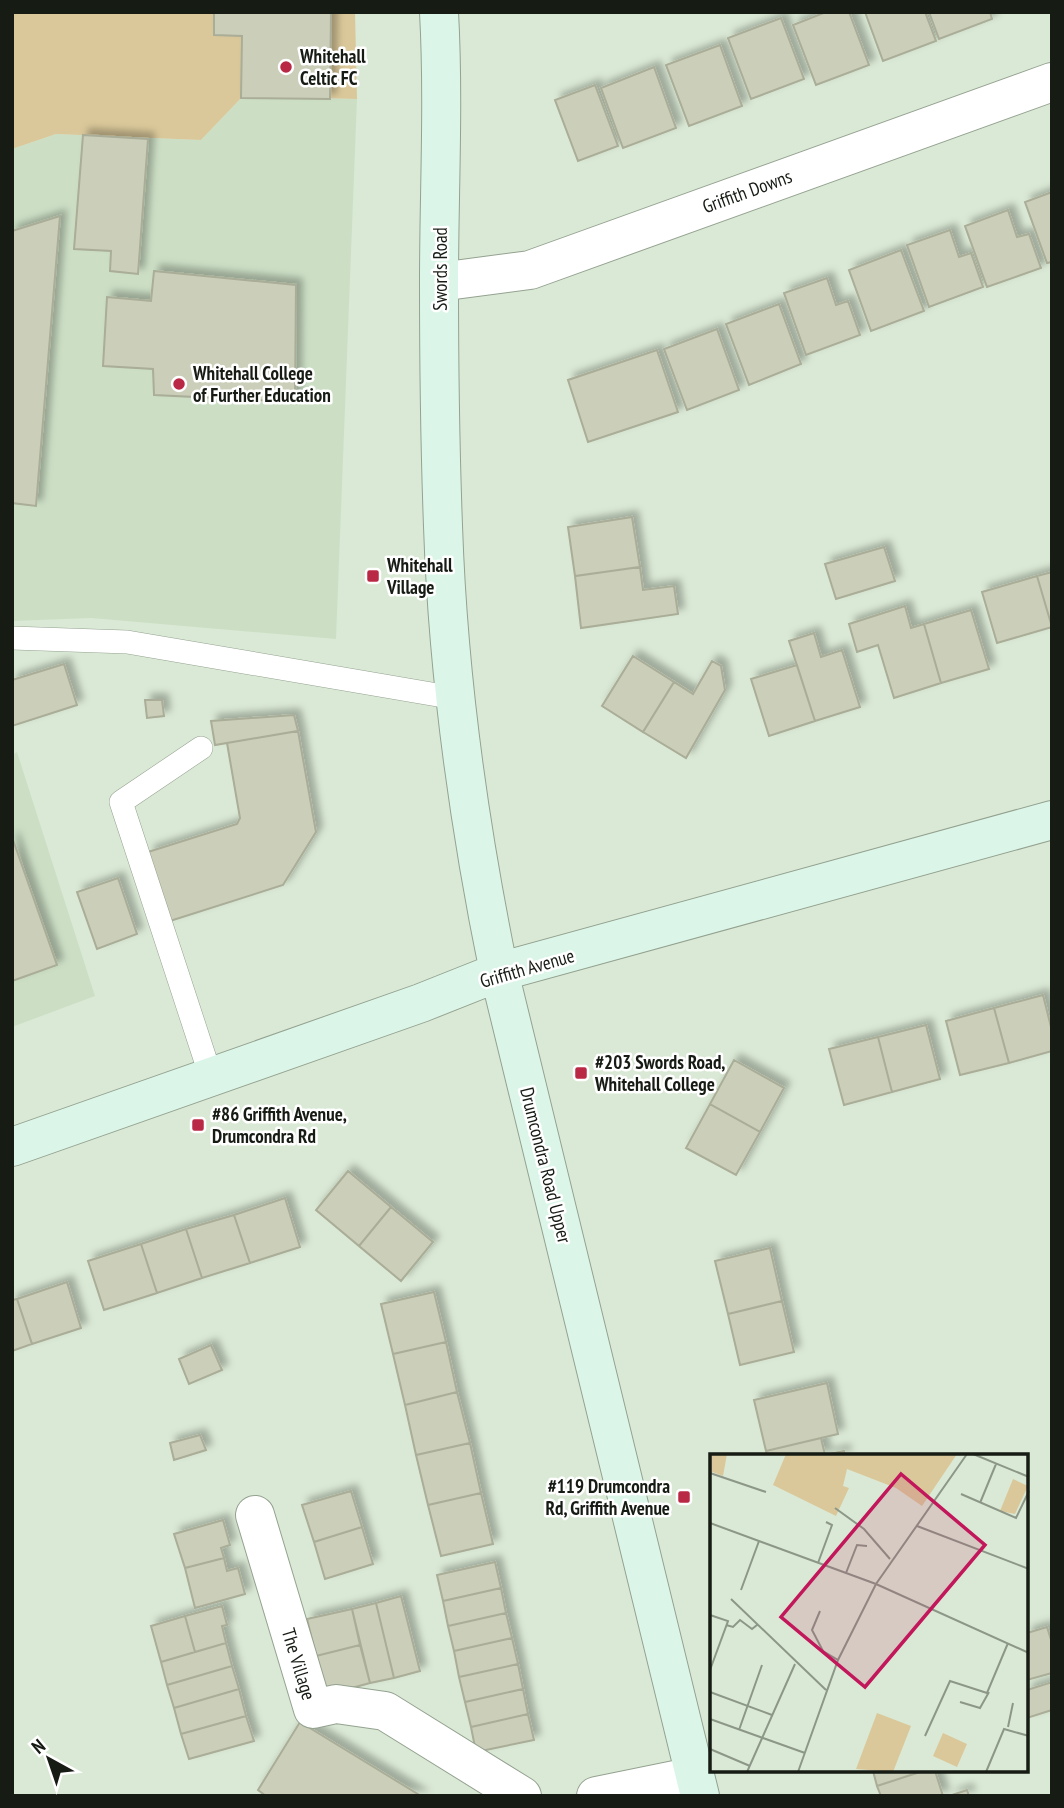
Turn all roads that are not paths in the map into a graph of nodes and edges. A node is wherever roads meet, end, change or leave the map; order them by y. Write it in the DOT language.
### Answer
graph roads {
  1 [pos="439,12"];
  2 [pos="1052,82"];
  3 [pos="439,282"];
  4 [pos="443,526"];
  5 [pos="12,638"];
  6 [pos="455,698"];
  7 [pos="201,748"];
  8 [pos="1052,820"];
  9 [pos="499,972"];
  10 [pos="211,1077"];
  11 [pos="12,1147"];
  12 [pos="255,1514"];
  13 [pos="697,1786"];
  14 [pos="522,1796"];
  15 [pos="596,1796"];
  1 -- 3 [label="main road, Swords Road"];
  2 -- 3 [label="street, Griffith Downs"];
  3 -- 4 [label="main road, Swords Road"];
  4 -- 6 [label="main road, Drumcondra Road Upper"];
  5 -- 6 [label="lane"];
  6 -- 9 [label="main road, Drumcondra Road Upper"];
  7 -- 10 [label="lane"];
  8 -- 9 [label="main road, Griffith Avenue"];
  9 -- 10 [label="main road, Griffith Avenue"];
  9 -- 13 [label="main road, Drumcondra Road Upper"];
  10 -- 11 [label="main road, Griffith Avenue"];
  12 -- 14 [label="street, The Village"];
  13 -- 15 [label="street"];
}
